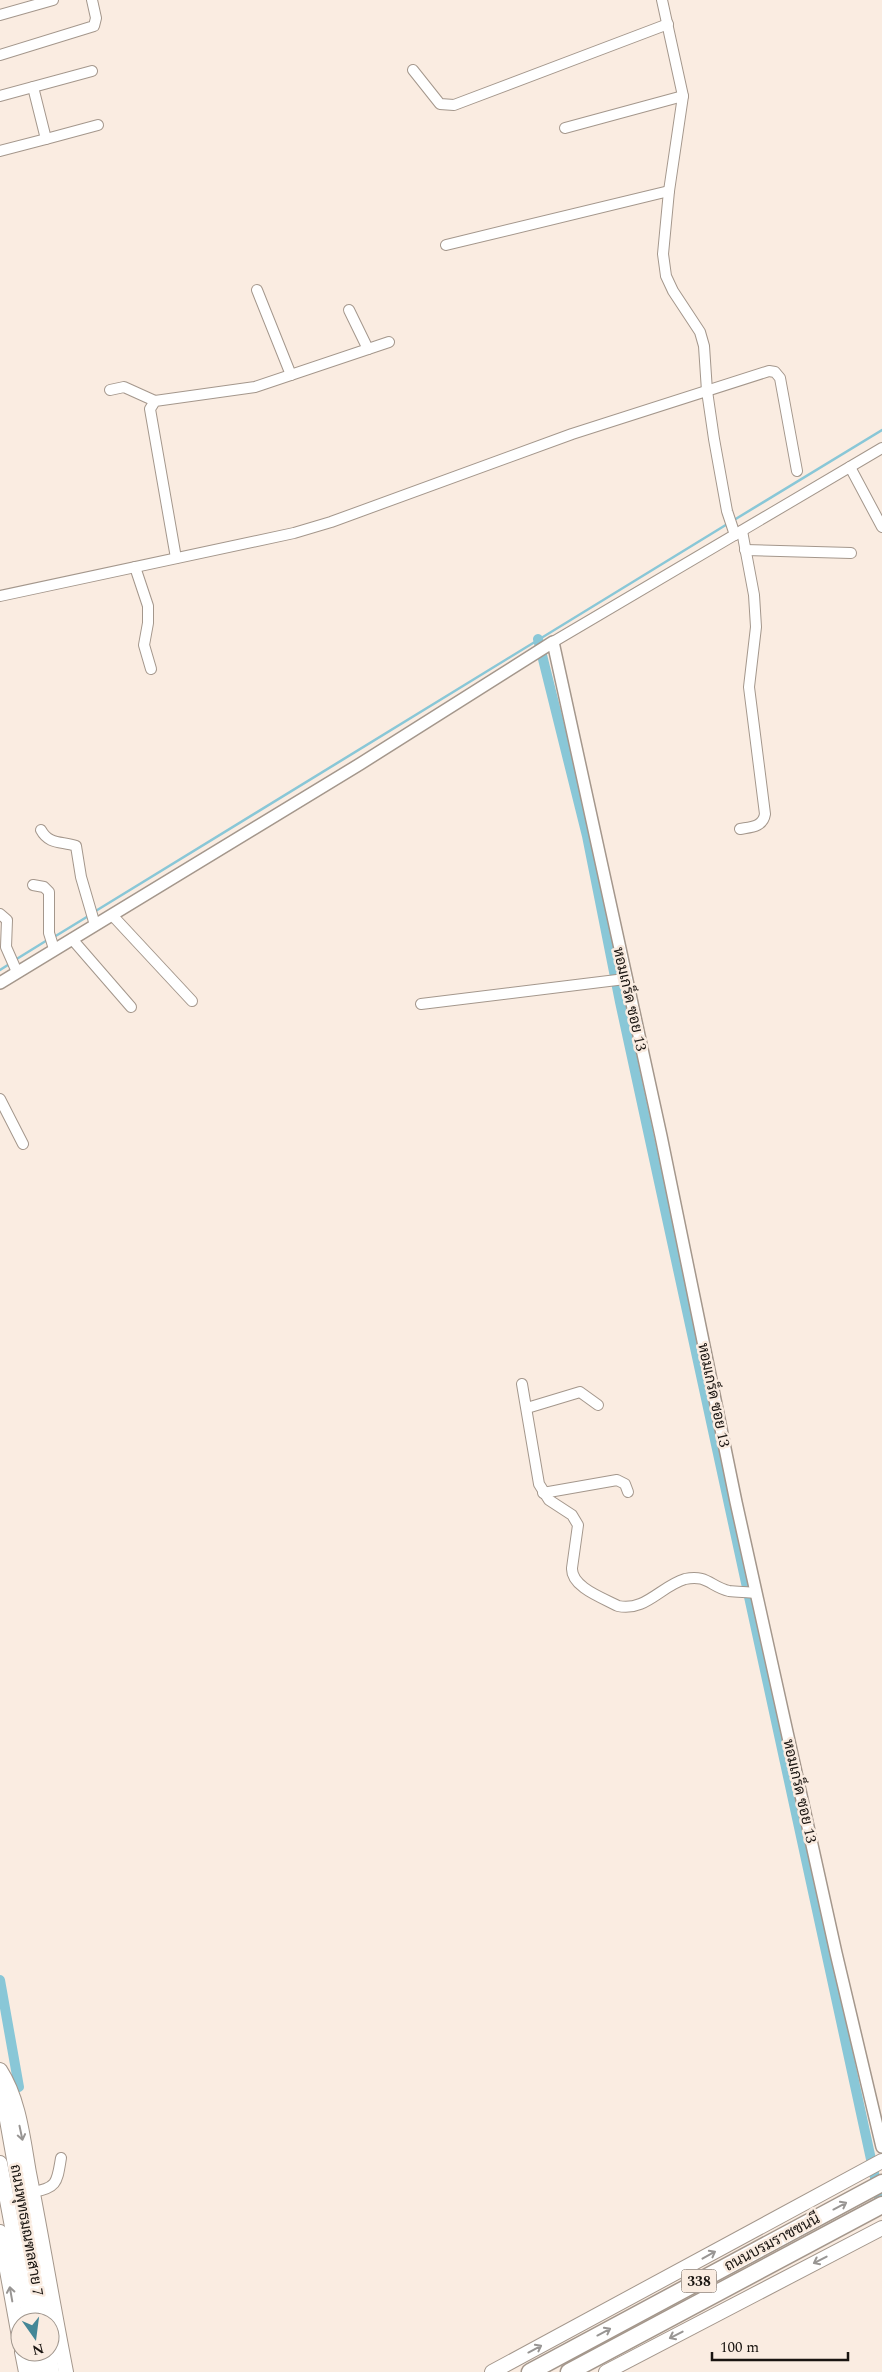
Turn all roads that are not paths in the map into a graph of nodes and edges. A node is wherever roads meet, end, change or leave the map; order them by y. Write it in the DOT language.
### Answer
graph roads {
  1 [pos="53,0"];
  2 [pos="92,0"];
  3 [pos="662,0"];
  4 [pos="0,15"];
  5 [pos="668,24"];
  6 [pos="0,55"];
  7 [pos="413,70"];
  8 [pos="92,71"];
  9 [pos="33,87"];
  10 [pos="0,96"];
  11 [pos="683,96"];
  12 [pos="98,125"];
  13 [pos="565,128"];
  14 [pos="46,139"];
  15 [pos="0,151"];
  16 [pos="669,191"];
  17 [pos="446,245"];
  18 [pos="257,290"];
  19 [pos="349,310"];
  20 [pos="389,342"];
  21 [pos="368,349"];
  22 [pos="290,375"];
  23 [pos="110,390"];
  24 [pos="707,391"];
  25 [pos="155,401"];
  26 [pos="882,448"];
  27 [pos="850,467"];
  28 [pos="797,470"];
  29 [pos="882,527"];
  30 [pos="736,531"];
  31 [pos="745,550"];
  32 [pos="852,553"];
  33 [pos="176,558"];
  34 [pos="135,567"];
  35 [pos="0,596"];
  36 [pos="544,648"];
  37 [pos="151,669"];
  38 [pos="740,829"];
  39 [pos="41,830"];
  40 [pos="33,885"];
  41 [pos="0,914"];
  42 [pos="112,915"];
  43 [pos="94,922"];
  44 [pos="72,939"];
  45 [pos="51,941"];
  46 [pos="15,970"];
  47 [pos="618,980"];
  48 [pos="0,983"];
  49 [pos="192,1000"];
  50 [pos="421,1004"];
  51 [pos="131,1007"];
  52 [pos="0,1099"];
  53 [pos="24,1144"];
  54 [pos="522,1384"];
  55 [pos="598,1405"];
  56 [pos="527,1408"];
  57 [pos="628,1492"];
  58 [pos="543,1493"];
  59 [pos="750,1592"];
  60 [pos="0,2070"];
  61 [pos="0,2080"];
  62 [pos="882,2147"];
  63 [pos="62,2158"];
  64 [pos="881,2161"];
  65 [pos="0,2162"];
  66 [pos="875,2186"];
  67 [pos="33,2192"];
  68 [pos="878,2207"];
  69 [pos="881,2229"];
  70 [pos="0,2232"];
  71 [pos="15,2312"];
  72 [pos="28,2312"];
  73 [pos="41,2312"];
  74 [pos="66,2372"];
  75 [pos="492,2372"];
  76 [pos="530,2372"];
  77 [pos="570,2372"];
  78 [pos="606,2372"];
  1 -- 4 [label="street"];
  2 -- 6 [label="street"];
  3 -- 5 [label="street"];
  5 -- 7 [label="street"];
  5 -- 11 [label="street"];
  8 -- 9 [label="street"];
  9 -- 10 [label="street"];
  9 -- 14 [label="street"];
  11 -- 13 [label="street"];
  11 -- 16 [label="street"];
  12 -- 14 [label="street"];
  14 -- 15 [label="street"];
  16 -- 17 [label="street"];
  16 -- 24 [label="street"];
  18 -- 22 [label="street"];
  19 -- 21 [label="street"];
  20 -- 21 [label="street"];
  21 -- 22 [label="street"];
  22 -- 25 [label="street"];
  23 -- 25 [label="street"];
  24 -- 28 [label="street"];
  24 -- 30 [label="street"];
  24 -- 33 [label="street"];
  25 -- 33 [label="street"];
  26 -- 27 [label="street"];
  27 -- 29 [label="street"];
  27 -- 30 [label="street"];
  30 -- 31 [label="street"];
  30 -- 36 [label="street"];
  31 -- 32 [label="street"];
  31 -- 38 [label="street"];
  33 -- 34 [label="street"];
  34 -- 35 [label="street"];
  34 -- 37 [label="street"];
  36 -- 42 [label="street"];
  36 -- 47 [label="street, หอมเกร็ด ซอย 13"];
  39 -- 43 [label="street"];
  40 -- 45 [label="street"];
  41 -- 46 [label="street"];
  42 -- 43 [label="street"];
  42 -- 49 [label="street"];
  43 -- 44 [label="street"];
  44 -- 45 [label="street"];
  44 -- 51 [label="street"];
  45 -- 46 [label="street"];
  46 -- 48 [label="street"];
  47 -- 50 [label="street"];
  47 -- 59 [label="street, หอมเกร็ด ซอย 13"];
  52 -- 53 [label="street"];
  54 -- 56 [label="street"];
  55 -- 56 [label="street"];
  56 -- 58 [label="street"];
  57 -- 58 [label="street"];
  58 -- 59 [label="street"];
  59 -- 62 [label="street, หอมเกร็ด ซอย 13"];
  60 -- 67 [label="main road, one-way"];
  61 -- 73 [label="main road, ถนนพุทธมณฑลสาย 7"];
  63 -- 67 [label="street"];
  75 -- 64 [label="main road, one-way"];
  65 -- 72 [label="main road"];
  76 -- 66 [label="highway, ถนนบรมราชชนนี / 338, one-way"];
  67 -- 74 [label="main road"];
  68 -- 77 [label="highway, ถนนบรมราชชนนี / 338"];
  69 -- 78 [label="main road, one-way"];
  71 -- 70 [label="main road, one-way"];
}
